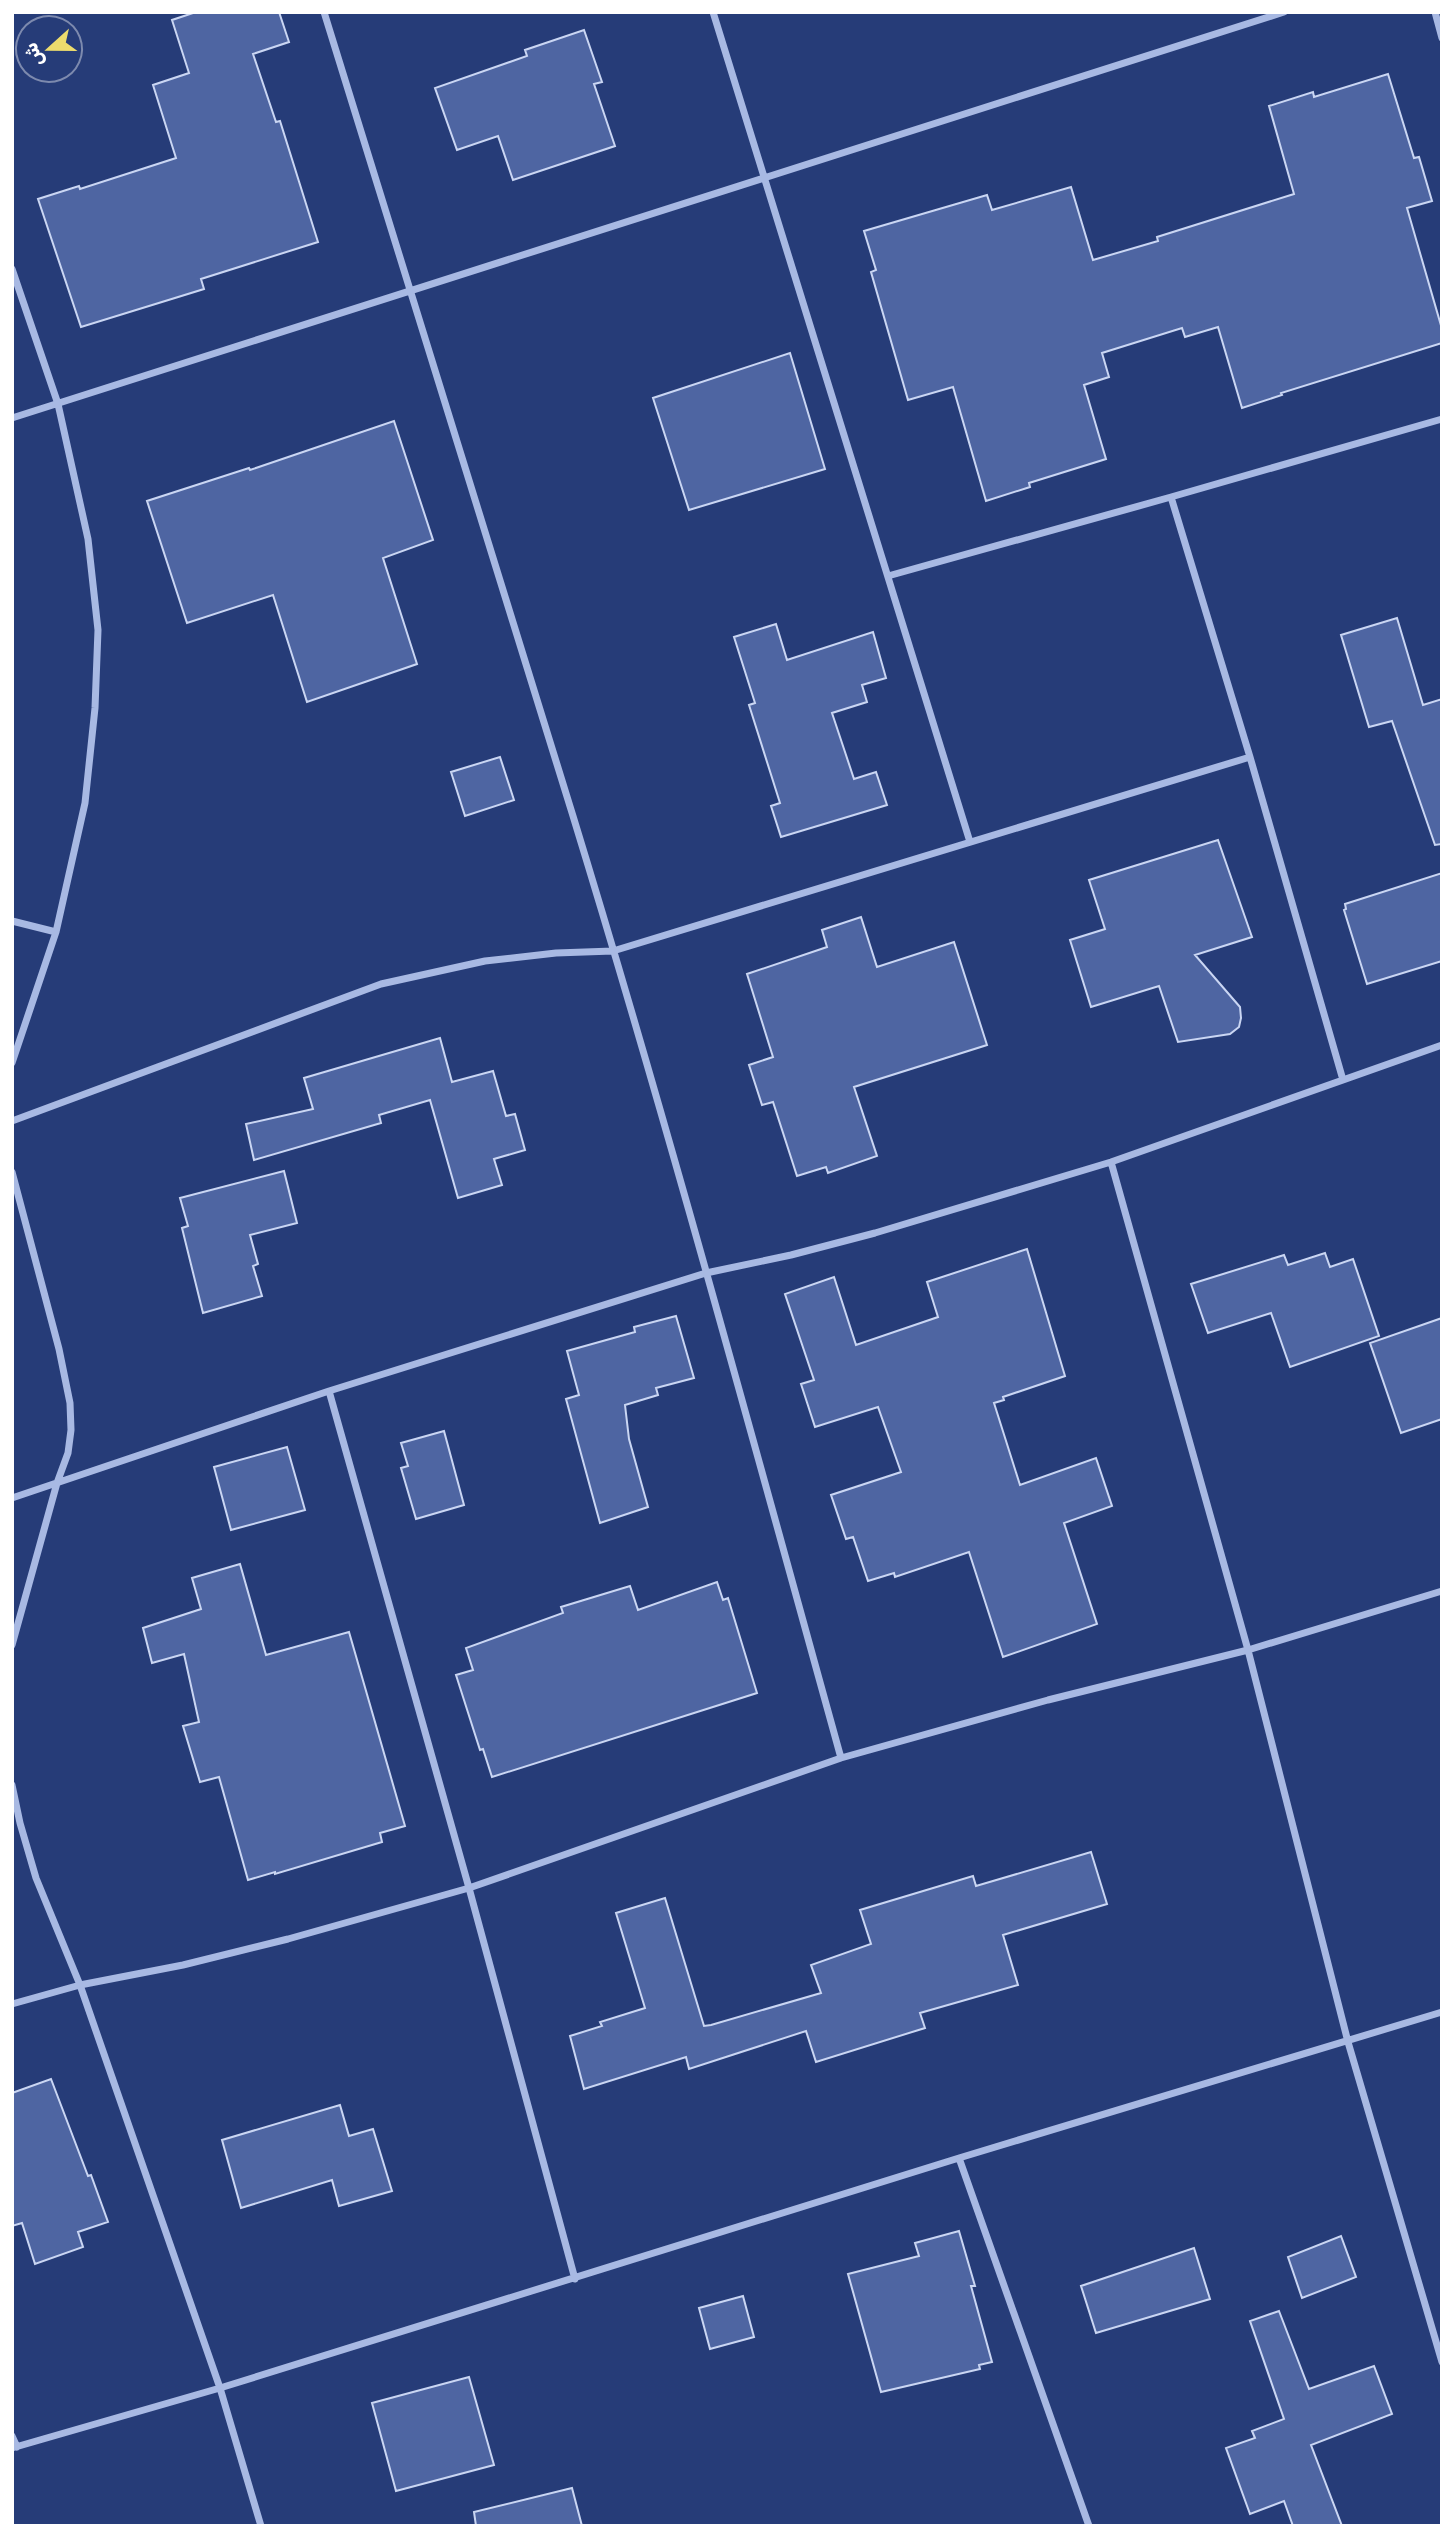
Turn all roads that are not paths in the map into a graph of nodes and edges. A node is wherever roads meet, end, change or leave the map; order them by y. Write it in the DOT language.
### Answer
graph roads {
  1 [pos="324,12"];
  2 [pos="713,12"];
  3 [pos="1284,12"];
  4 [pos="1435,12"];
  5 [pos="1442,38"];
  6 [pos="766,179"];
  7 [pos="12,268"];
  8 [pos="409,293"];
  9 [pos="58,404"];
  10 [pos="12,418"];
  11 [pos="1442,419"];
  12 [pos="1171,498"];
  13 [pos="888,576"];
  14 [pos="1250,757"];
  15 [pos="970,842"];
  16 [pos="12,921"];
  17 [pos="56,932"];
  18 [pos="613,951"];
  19 [pos="1442,1045"];
  20 [pos="12,1063"];
  21 [pos="1343,1080"];
  22 [pos="12,1121"];
  23 [pos="1111,1161"];
  24 [pos="12,1172"];
  25 [pos="706,1273"];
  26 [pos="329,1391"];
  27 [pos="57,1483"];
  28 [pos="12,1498"];
  29 [pos="1442,1591"];
  30 [pos="12,1645"];
  31 [pos="1248,1650"];
  32 [pos="841,1758"];
  33 [pos="12,1786"];
  34 [pos="469,1888"];
  35 [pos="80,1985"];
  36 [pos="12,2004"];
  37 [pos="1442,2012"];
  38 [pos="1348,2042"];
  39 [pos="958,2158"];
  40 [pos="575,2279"];
  41 [pos="1442,2362"];
  42 [pos="220,2388"];
  43 [pos="12,2436"];
  44 [pos="15,2447"];
  45 [pos="261,2526"];
  46 [pos="1089,2526"];
  1 -- 8 [label="street"];
  2 -- 6 [label="street"];
  3 -- 6 [label="street"];
  4 -- 5 [label="street"];
  6 -- 8 [label="street"];
  6 -- 13 [label="street"];
  7 -- 9 [label="street"];
  8 -- 9 [label="street"];
  8 -- 18 [label="street"];
  9 -- 10 [label="street"];
  9 -- 17 [label="street"];
  11 -- 12 [label="street"];
  12 -- 13 [label="street"];
  12 -- 14 [label="street"];
  13 -- 15 [label="street"];
  14 -- 15 [label="street"];
  14 -- 21 [label="street"];
  15 -- 18 [label="street"];
  16 -- 17 [label="street"];
  17 -- 20 [label="street"];
  18 -- 22 [label="street"];
  18 -- 25 [label="street"];
  19 -- 21 [label="street"];
  21 -- 23 [label="street"];
  23 -- 25 [label="street"];
  23 -- 31 [label="street"];
  24 -- 27 [label="street"];
  25 -- 26 [label="street"];
  25 -- 32 [label="street"];
  26 -- 27 [label="street"];
  26 -- 34 [label="street"];
  27 -- 28 [label="street"];
  27 -- 30 [label="street"];
  29 -- 31 [label="street"];
  31 -- 32 [label="street"];
  31 -- 38 [label="street"];
  32 -- 34 [label="street"];
  33 -- 35 [label="street"];
  34 -- 35 [label="street"];
  34 -- 40 [label="street"];
  35 -- 36 [label="street"];
  35 -- 42 [label="street"];
  37 -- 38 [label="street"];
  38 -- 39 [label="street"];
  38 -- 41 [label="street"];
  39 -- 40 [label="street"];
  39 -- 46 [label="street"];
  40 -- 42 [label="street"];
  42 -- 44 [label="street"];
  42 -- 45 [label="street"];
  43 -- 44 [label="street"];
}
